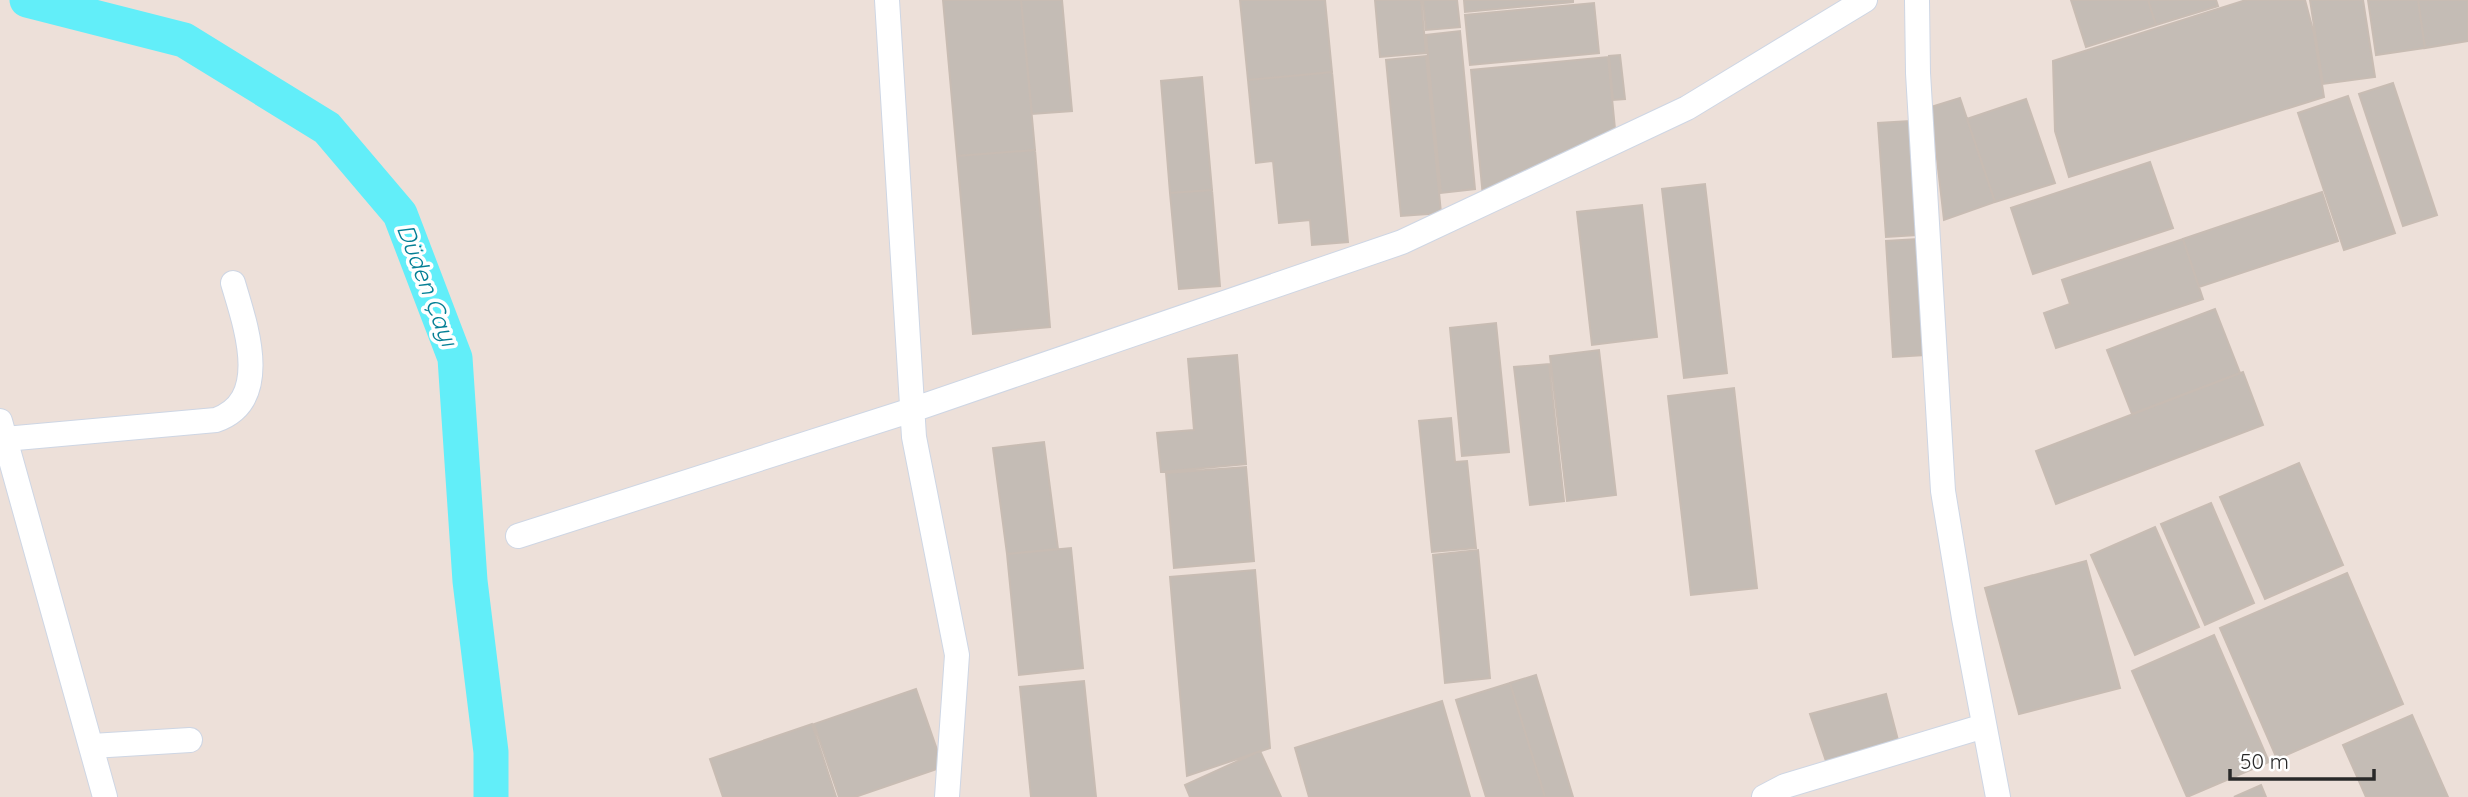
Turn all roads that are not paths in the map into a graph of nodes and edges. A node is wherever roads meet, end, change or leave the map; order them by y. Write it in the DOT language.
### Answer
graph roads {
  1 [pos="887,0"];
  2 [pos="1865,0"];
  3 [pos="1917,0"];
  4 [pos="233,283"];
  5 [pos="912,410"];
  6 [pos="2,430"];
  7 [pos="518,536"];
  8 [pos="1984,726"];
  9 [pos="190,740"];
  10 [pos="92,746"];
  11 [pos="105,797"];
  12 [pos="947,797"];
  13 [pos="1764,797"];
  14 [pos="1998,797"];
  1 -- 5 [label="street"];
  2 -- 5 [label="street"];
  3 -- 8 [label="street"];
  4 -- 6 [label="street"];
  5 -- 7 [label="street"];
  5 -- 12 [label="street"];
  6 -- 10 [label="street"];
  8 -- 13 [label="street"];
  8 -- 14 [label="street"];
  9 -- 10 [label="street"];
  10 -- 11 [label="street"];
}
